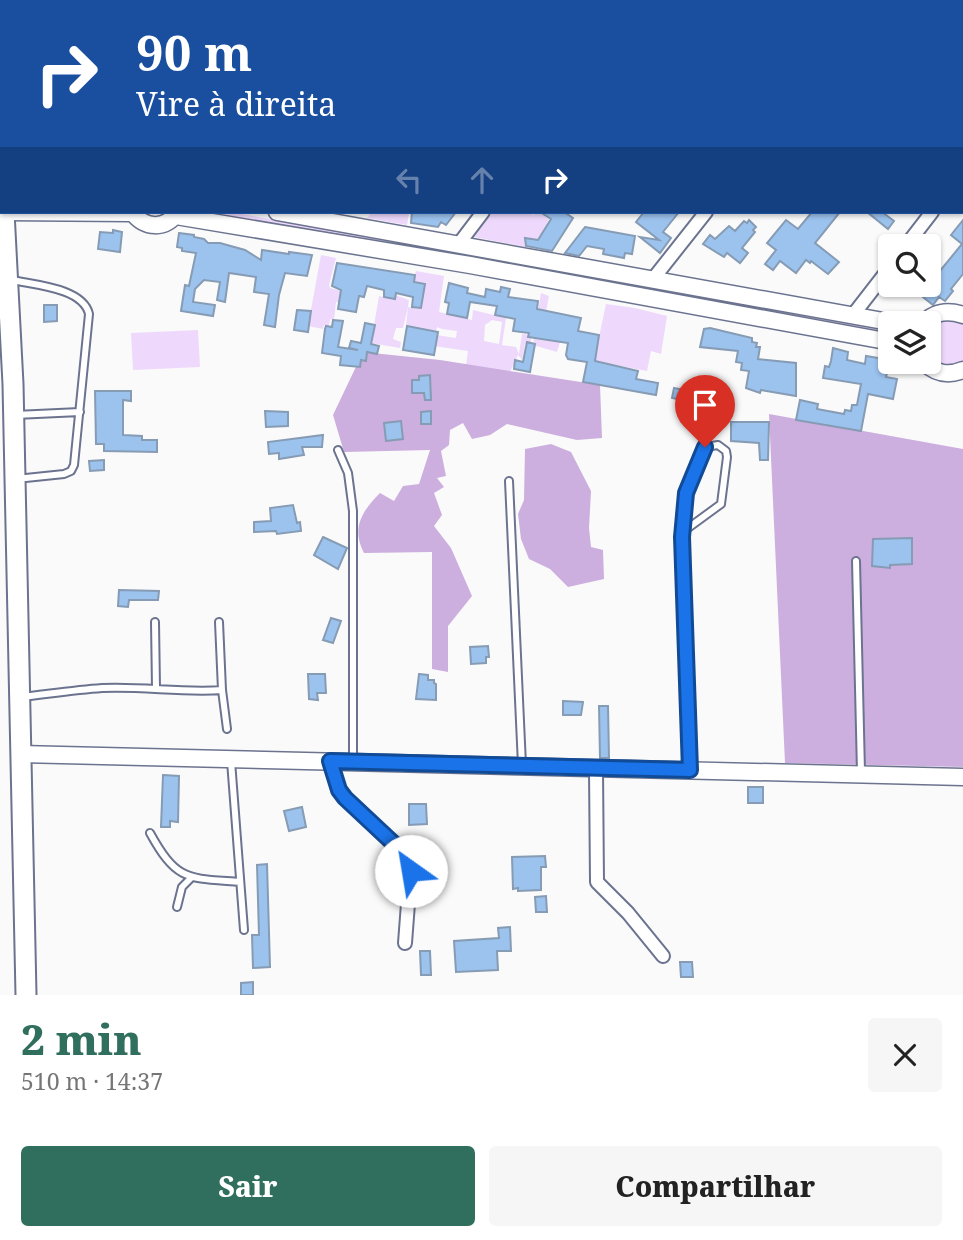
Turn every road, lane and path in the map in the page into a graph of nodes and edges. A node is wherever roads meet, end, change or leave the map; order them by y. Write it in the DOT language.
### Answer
graph roads {
  1 [pos="4,214"];
  2 [pos="134,214"];
  3 [pos="177,214"];
  4 [pos="287,214"];
  5 [pos="482,214"];
  6 [pos="705,214"];
  7 [pos="930,214"];
  8 [pos="915,234"];
  9 [pos="465,246"];
  10 [pos="470,265"];
  11 [pos="7,279"];
  12 [pos="661,280"];
  13 [pos="878,282"];
  14 [pos="666,301"];
  15 [pos="960,310"];
  16 [pos="941,313"];
  17 [pos="853,315"];
  18 [pos="878,320"];
  19 [pos="878,340"];
  20 [pos="963,370"];
  21 [pos="941,373"];
  22 [pos="80,412"];
  23 [pos="13,415"];
  24 [pos="338,450"];
  25 [pos="15,479"];
  26 [pos="509,481"];
  27 [pos="682,533"];
  28 [pos="856,561"];
  29 [pos="155,622"];
  30 [pos="219,622"];
  31 [pos="156,688"];
  32 [pos="222,690"];
  33 [pos="19,697"];
  34 [pos="227,729"];
  35 [pos="20,754"];
  36 [pos="230,759"];
  37 [pos="330,761"];
  38 [pos="353,762"];
  39 [pos="522,765"];
  40 [pos="596,769"];
  41 [pos="690,770"];
  42 [pos="862,774"];
  43 [pos="963,777"];
  44 [pos="150,833"];
  45 [pos="191,878"];
  46 [pos="240,882"];
  47 [pos="177,906"];
  48 [pos="244,930"];
  49 [pos="405,943"];
  50 [pos="663,956"];
  51 [pos="26,995"];
  1 -- 11 [label="main road"];
  2 -- 3 [label="street"];
  3 -- 10 [label="street"];
  4 -- 9 [label="street"];
  5 -- 9 [label="street"];
  6 -- 12 [label="street"];
  7 -- 8 [label="street"];
  9 -- 10 [label="street"];
  9 -- 12 [label="street"];
  10 -- 14 [label="street"];
  11 -- 22 [label="lane"];
  11 -- 23 [label="main road"];
  12 -- 14 [label="street"];
  12 -- 17 [label="street"];
  13 -- 17 [label="street"];
  14 -- 19 [label="street"];
  15 -- 16 [label="street"];
  17 -- 18 [label="street"];
  20 -- 21 [label="street"];
  22 -- 23 [label="lane"];
  22 -- 25 [label="lane"];
  23 -- 25 [label="main road"];
  24 -- 38 [label="lane"];
  25 -- 33 [label="main road"];
  26 -- 39 [label="lane"];
  27 -- 27 [label="lane"];
  27 -- 41 [label="lane"];
  28 -- 42 [label="lane"];
  29 -- 31 [label="lane"];
  30 -- 32 [label="lane"];
  31 -- 32 [label="lane"];
  31 -- 33 [label="lane"];
  32 -- 34 [label="lane"];
  33 -- 35 [label="main road"];
  35 -- 36 [label="street"];
  35 -- 51 [label="main road"];
  36 -- 37 [label="street"];
  36 -- 46 [label="lane"];
  37 -- 38 [label="street"];
  37 -- 49 [label="street"];
  38 -- 39 [label="street"];
  39 -- 40 [label="street"];
  40 -- 41 [label="street"];
  40 -- 50 [label="street"];
  41 -- 42 [label="street"];
  42 -- 43 [label="street"];
  44 -- 45 [label="lane"];
  45 -- 46 [label="lane"];
  45 -- 47 [label="lane"];
  46 -- 48 [label="lane"];
}
